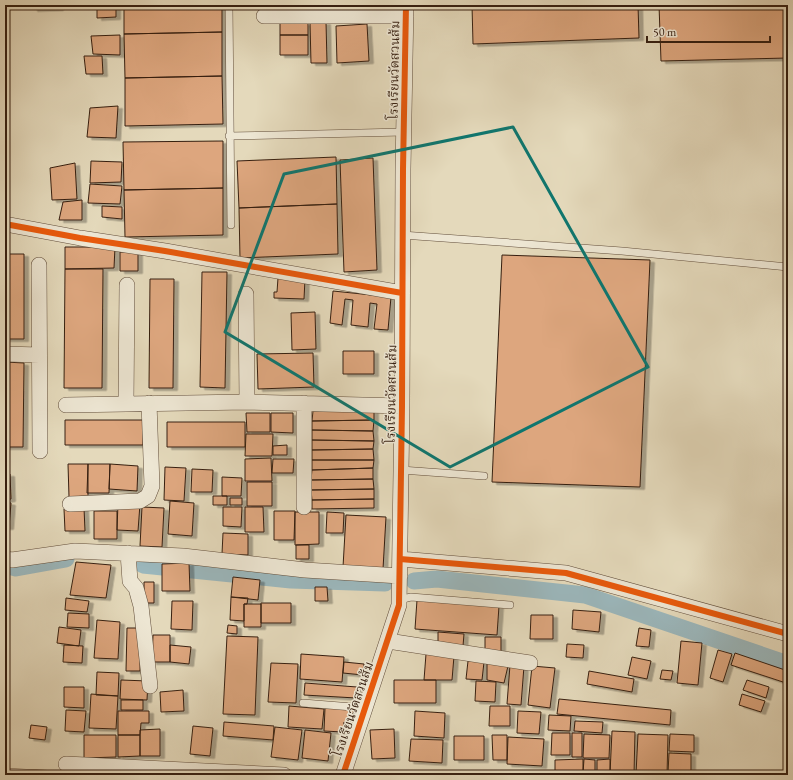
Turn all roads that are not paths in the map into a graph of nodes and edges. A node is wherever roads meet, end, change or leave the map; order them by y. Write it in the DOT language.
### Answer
graph roads {
  1 [pos="229,5"];
  2 [pos="406,10"];
  3 [pos="264,16"];
  4 [pos="403,132"];
  5 [pos="229,136"];
  6 [pos="5,224"];
  7 [pos="231,225"];
  8 [pos="402,235"];
  9 [pos="39,265"];
  10 [pos="788,267"];
  11 [pos="128,285"];
  12 [pos="402,293"];
  13 [pos="246,294"];
  14 [pos="5,354"];
  15 [pos="39,355"];
  16 [pos="247,402"];
  17 [pos="149,403"];
  18 [pos="126,404"];
  19 [pos="304,404"];
  20 [pos="66,405"];
  21 [pos="402,406"];
  22 [pos="40,451"];
  23 [pos="401,470"];
  24 [pos="484,476"];
  25 [pos="70,504"];
  26 [pos="304,507"];
  27 [pos="128,553"];
  28 [pos="5,559"];
  29 [pos="400,559"];
  30 [pos="400,576"];
  31 [pos="399,600"];
  32 [pos="510,605"];
  33 [pos="788,634"];
  34 [pos="388,641"];
  35 [pos="530,663"];
  36 [pos="150,686"];
  37 [pos="303,703"];
  38 [pos="365,708"];
  39 [pos="67,769"];
  40 [pos="5,772"];
  41 [pos="284,775"];
  42 [pos="343,775"];
  1 -- 5 [label="lane"];
  2 -- 3 [label="street"];
  2 -- 4 [label="street, โรงเรียนวัดสวนส้ม"];
  4 -- 5 [label="lane"];
  4 -- 8 [label="street, โรงเรียนวัดสวนส้ม"];
  5 -- 7 [label="lane"];
  6 -- 12 [label="street"];
  8 -- 10 [label="lane"];
  8 -- 12 [label="street, โรงเรียนวัดสวนส้ม"];
  9 -- 15 [label="street"];
  11 -- 18 [label="street"];
  12 -- 21 [label="street, โรงเรียนวัดสวนส้ม"];
  13 -- 16 [label="street"];
  14 -- 15 [label="street"];
  15 -- 22 [label="street"];
  16 -- 17 [label="street"];
  16 -- 19 [label="street"];
  17 -- 18 [label="street"];
  17 -- 25 [label="street"];
  18 -- 20 [label="street"];
  19 -- 21 [label="street"];
  19 -- 26 [label="street"];
  21 -- 23 [label="street, โรงเรียนวัดสวนส้ม"];
  23 -- 24 [label="lane"];
  23 -- 29 [label="street, โรงเรียนวัดสวนส้ม"];
  27 -- 28 [label="street"];
  27 -- 30 [label="street"];
  27 -- 36 [label="street"];
  29 -- 30 [label="street, โรงเรียนวัดสวนส้ม"];
  29 -- 33 [label="street"];
  30 -- 31 [label="street, โรงเรียนวัดสวนส้ม"];
  31 -- 32 [label="lane"];
  31 -- 34 [label="street, โรงเรียนวัดสวนส้ม"];
  34 -- 35 [label="street"];
  34 -- 38 [label="street, โรงเรียนวัดสวนส้ม"];
  37 -- 38 [label="lane"];
  38 -- 42 [label="street, โรงเรียนวัดสวนส้ม"];
  39 -- 40 [label="lane"];
  39 -- 41 [label="street"];
}
